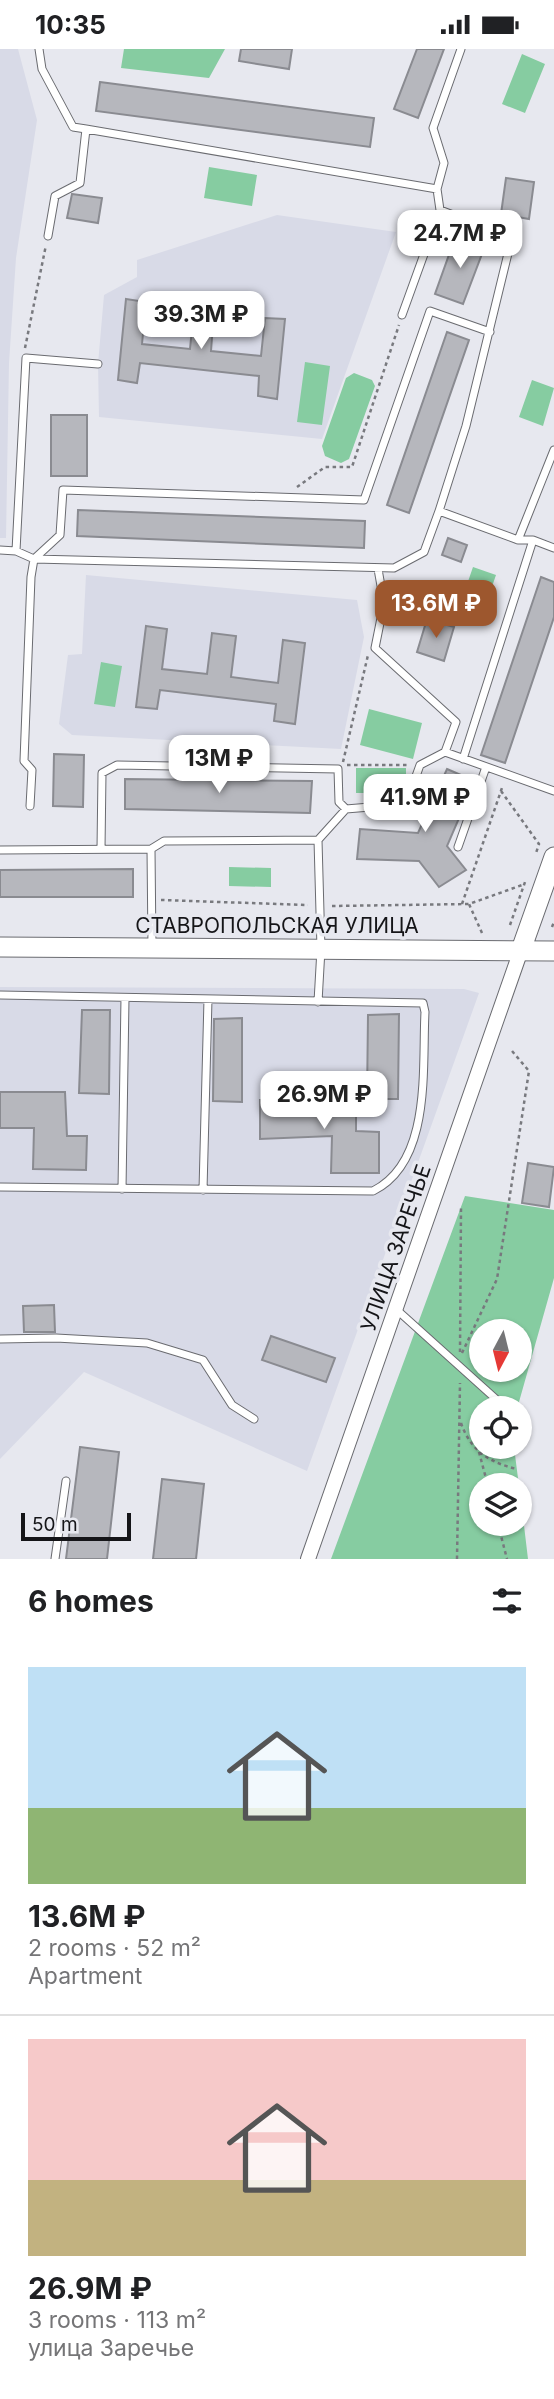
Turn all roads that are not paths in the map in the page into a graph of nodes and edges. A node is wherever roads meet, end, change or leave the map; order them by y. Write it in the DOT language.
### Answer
graph roads {
  1 [pos="39,49"];
  2 [pos="461,49"];
  3 [pos="86,129"];
  4 [pos="437,189"];
  5 [pos="440,210"];
  6 [pos="48,236"];
  7 [pos="402,315"];
  8 [pos="490,332"];
  9 [pos="98,364"];
  10 [pos="554,450"];
  11 [pos="439,511"];
  12 [pos="518,540"];
  13 [pos="533,540"];
  14 [pos="554,548"];
  15 [pos="0,550"];
  16 [pos="16,551"];
  17 [pos="34,559"];
  18 [pos="378,569"];
  19 [pos="445,752"];
  20 [pos="463,759"];
  21 [pos="486,767"];
  22 [pos="554,791"];
  23 [pos="30,806"];
  24 [pos="346,810"];
  25 [pos="318,840"];
  26 [pos="458,847"];
  27 [pos="101,849"];
  28 [pos="151,849"];
  29 [pos="0,850"];
  30 [pos="545,856"];
  31 [pos="0,947"];
  32 [pos="152,948"];
  33 [pos="321,949"];
  34 [pos="521,950"];
  35 [pos="554,951"];
  36 [pos="0,995"];
  37 [pos="125,997"];
  38 [pos="208,999"];
  39 [pos="317,1002"];
  40 [pos="0,1187"];
  41 [pos="122,1189"];
  42 [pos="203,1190"];
  43 [pos="397,1310"];
  44 [pos="0,1339"];
  45 [pos="492,1396"];
  46 [pos="254,1419"];
  47 [pos="66,1481"];
  48 [pos="55,1559"];
  49 [pos="308,1559"];
  1 -- 3 [label="lane"];
  2 -- 4 [label="lane"];
  3 -- 4 [label="lane"];
  3 -- 6 [label="lane"];
  4 -- 5 [label="lane"];
  5 -- 7 [label="lane"];
  5 -- 8 [label="lane"];
  8 -- 11 [label="lane"];
  8 -- 17 [label="lane"];
  9 -- 16 [label="lane"];
  10 -- 12 [label="lane"];
  11 -- 12 [label="lane"];
  11 -- 18 [label="lane"];
  12 -- 13 [label="lane"];
  13 -- 14 [label="lane"];
  13 -- 20 [label="lane"];
  15 -- 16 [label="lane"];
  16 -- 17 [label="lane"];
  17 -- 18 [label="lane"];
  17 -- 23 [label="lane"];
  18 -- 19 [label="lane"];
  19 -- 20 [label="lane"];
  19 -- 24 [label="lane"];
  20 -- 21 [label="lane"];
  21 -- 22 [label="lane"];
  21 -- 26 [label="lane"];
  24 -- 25 [label="lane"];
  24 -- 27 [label="lane"];
  25 -- 28 [label="lane"];
  25 -- 33 [label="lane"];
  27 -- 28 [label="lane"];
  27 -- 29 [label="lane"];
  28 -- 32 [label="lane"];
  30 -- 34 [label="main road"];
  31 -- 32 [label="main road, СТАВРОПОЛЬСКАЯ УЛИЦА"];
  32 -- 33 [label="main road, СТАВРОПОЛЬСКАЯ УЛИЦА"];
  33 -- 34 [label="main road, СТАВРОПОЛЬСКАЯ УЛИЦА"];
  33 -- 39 [label="lane"];
  34 -- 35 [label="main road, СТАВРОПОЛЬСКАЯ УЛИЦА"];
  34 -- 43 [label="street, УЛИЦА ЗАРЕЧЬЕ"];
  36 -- 37 [label="lane"];
  37 -- 38 [label="lane"];
  37 -- 41 [label="lane"];
  38 -- 39 [label="lane"];
  38 -- 42 [label="lane"];
  39 -- 42 [label="lane"];
  40 -- 41 [label="lane"];
  41 -- 42 [label="lane"];
  43 -- 45 [label="lane"];
  43 -- 49 [label="street, УЛИЦА ЗАРЕЧЬЕ"];
  44 -- 46 [label="lane"];
  47 -- 48 [label="lane"];
}
